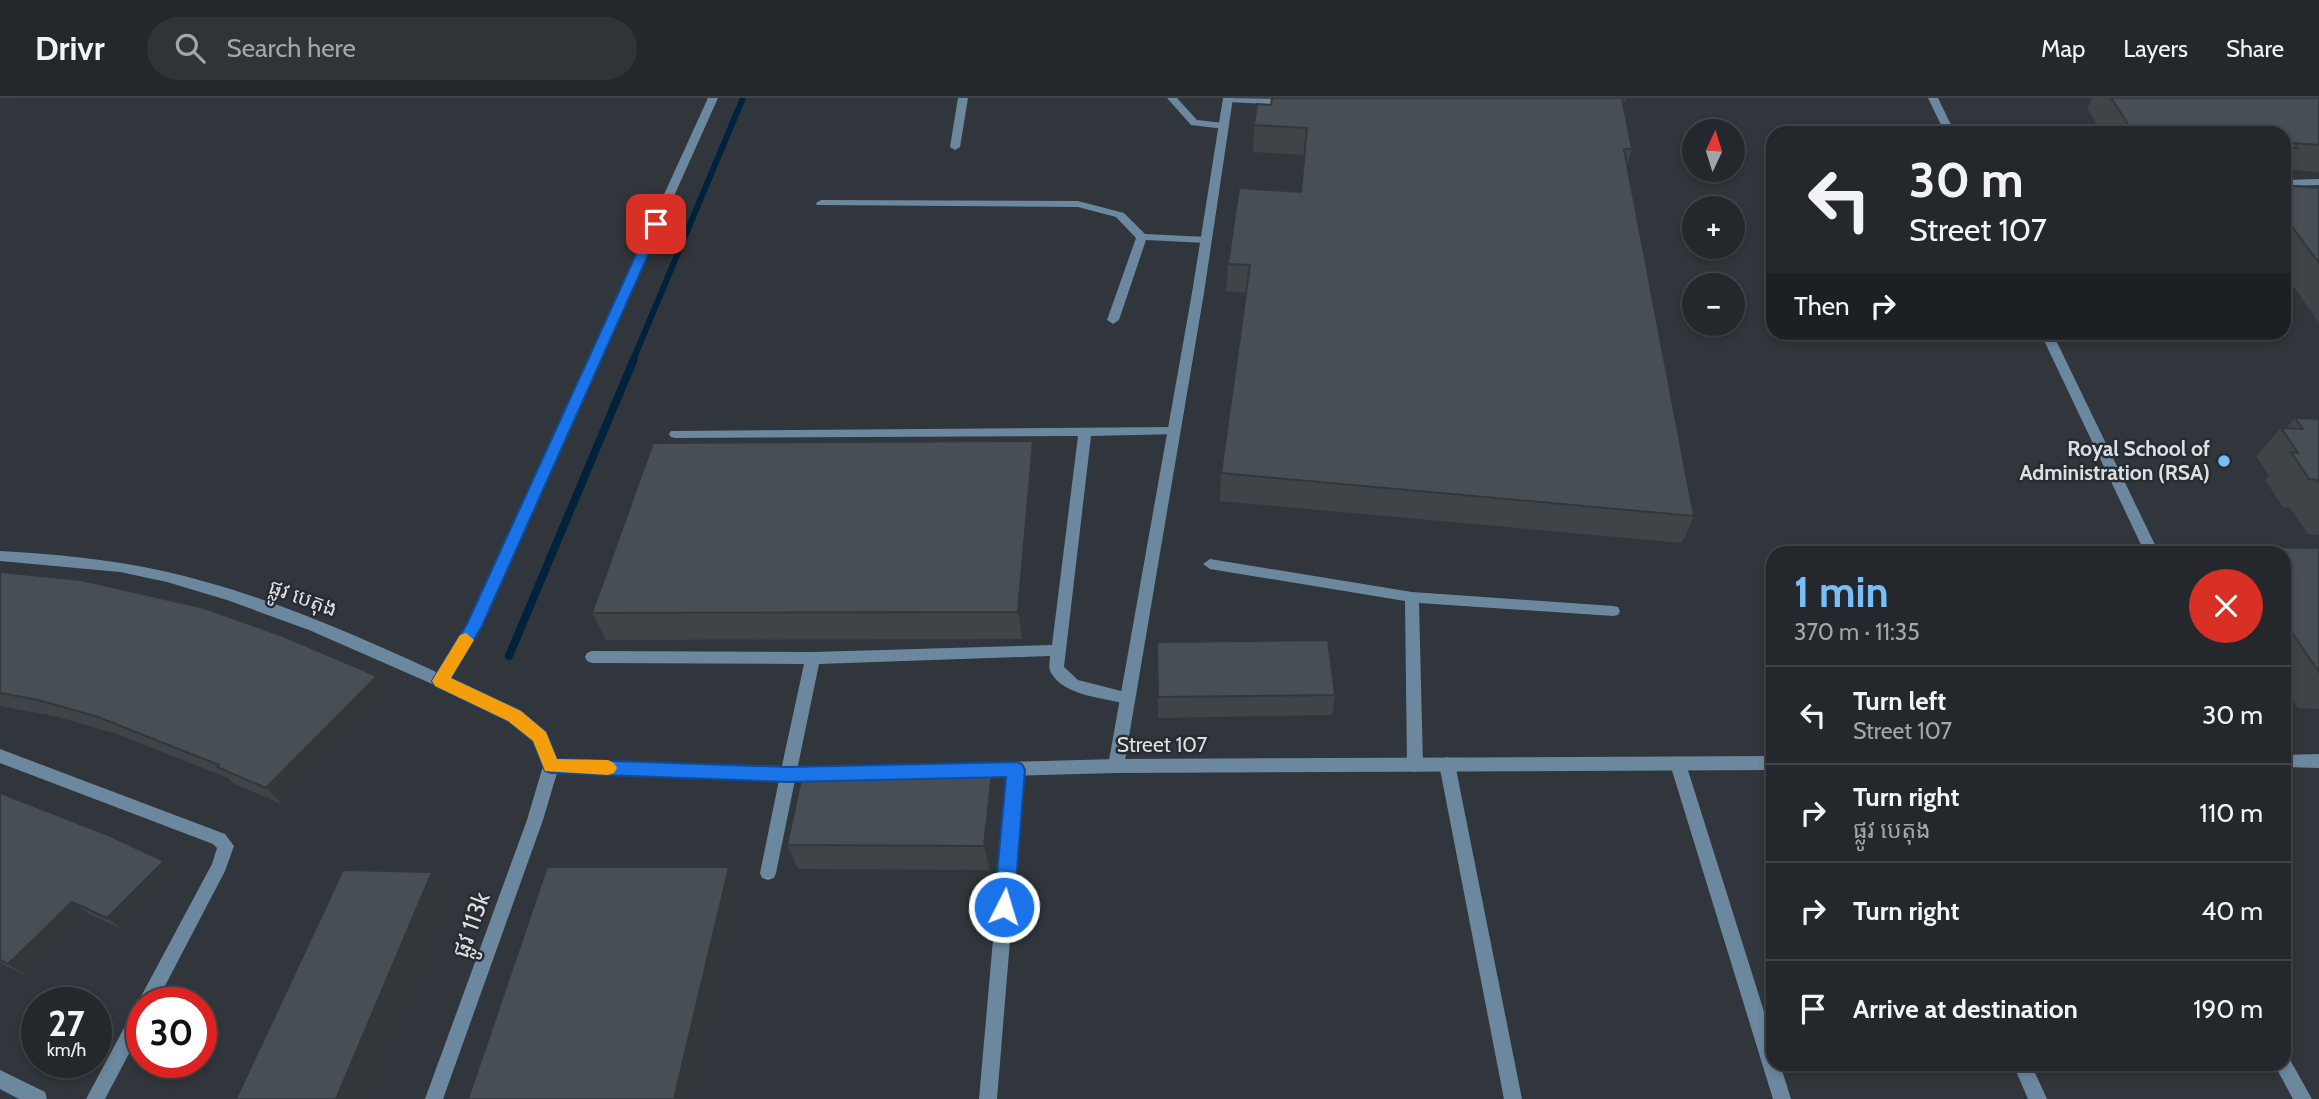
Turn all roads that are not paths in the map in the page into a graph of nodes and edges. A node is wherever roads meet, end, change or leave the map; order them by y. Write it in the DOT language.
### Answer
graph roads {
  1 [pos="713,98"];
  2 [pos="963,98"];
  3 [pos="1172,98"];
  4 [pos="1933,98"];
  5 [pos="1228,99"];
  6 [pos="1307,103"];
  7 [pos="1224,126"];
  8 [pos="1947,126"];
  9 [pos="955,147"];
  10 [pos="2319,182"];
  11 [pos="2291,183"];
  12 [pos="821,203"];
  13 [pos="1142,237"];
  14 [pos="1206,240"];
  15 [pos="1113,320"];
  16 [pos="2050,340"];
  17 [pos="1174,431"];
  18 [pos="1085,432"];
  19 [pos="675,434"];
  20 [pos="2149,546"];
  21 [pos="0,556"];
  22 [pos="1210,564"];
  23 [pos="1412,597"];
  24 [pos="1613,611"];
  25 [pos="1059,650"];
  26 [pos="592,657"];
  27 [pos="813,658"];
  28 [pos="441,681"];
  29 [pos="1128,698"];
  30 [pos="0,757"];
  31 [pos="2291,761"];
  32 [pos="2319,761"];
  33 [pos="1766,763"];
  34 [pos="1447,764"];
  35 [pos="1678,764"];
  36 [pos="1415,765"];
  37 [pos="551,766"];
  38 [pos="1116,766"];
  39 [pos="1016,770"];
  40 [pos="882,773"];
  41 [pos="842,774"];
  42 [pos="788,775"];
  43 [pos="768,873"];
  44 [pos="155,987"];
  45 [pos="126,1041"];
  46 [pos="1766,1047"];
  47 [pos="1773,1071"];
  48 [pos="2025,1071"];
  49 [pos="2287,1071"];
  50 [pos="0,1079"];
  51 [pos="38,1099"];
  52 [pos="95,1099"];
  53 [pos="434,1099"];
  54 [pos="988,1099"];
  55 [pos="1513,1099"];
  56 [pos="1782,1099"];
  57 [pos="2038,1099"];
  58 [pos="2303,1099"];
  1 -- 28 [label="street"];
  2 -- 9 [label="street"];
  3 -- 7 [label="street"];
  4 -- 8 [label="street"];
  5 -- 6 [label="street"];
  5 -- 7 [label="street"];
  7 -- 14 [label="street"];
  10 -- 11 [label="street"];
  12 -- 13 [label="street"];
  13 -- 14 [label="street"];
  13 -- 15 [label="street"];
  14 -- 17 [label="street"];
  16 -- 20 [label="street"];
  17 -- 18 [label="street"];
  17 -- 29 [label="street"];
  18 -- 19 [label="street"];
  18 -- 25 [label="street"];
  21 -- 28 [label="street, ផ្លូវ បេតុង"];
  22 -- 23 [label="street"];
  23 -- 24 [label="street"];
  23 -- 36 [label="street"];
  25 -- 27 [label="street"];
  25 -- 29 [label="street"];
  26 -- 27 [label="street"];
  27 -- 42 [label="street"];
  28 -- 37 [label="street, ផ្លូវ បេតុង"];
  29 -- 38 [label="street"];
  30 -- 44 [label="street"];
  31 -- 32 [label="street"];
  33 -- 35 [label="street, Street 107"];
  34 -- 35 [label="street, Street 107"];
  34 -- 36 [label="street, Street 107"];
  34 -- 55 [label="street"];
  35 -- 46 [label="street"];
  36 -- 38 [label="street, Street 107"];
  37 -- 42 [label="street"];
  37 -- 53 [label="street, ផ្លូវ 113k"];
  38 -- 39 [label="street, Street 107"];
  39 -- 40 [label="street, Street 107"];
  39 -- 54 [label="street"];
  41 -- 42 [label="street"];
  42 -- 43 [label="street"];
  45 -- 52 [label="street"];
  47 -- 56 [label="street"];
  48 -- 57 [label="street"];
  49 -- 58 [label="street"];
  50 -- 51 [label="street"];
}
